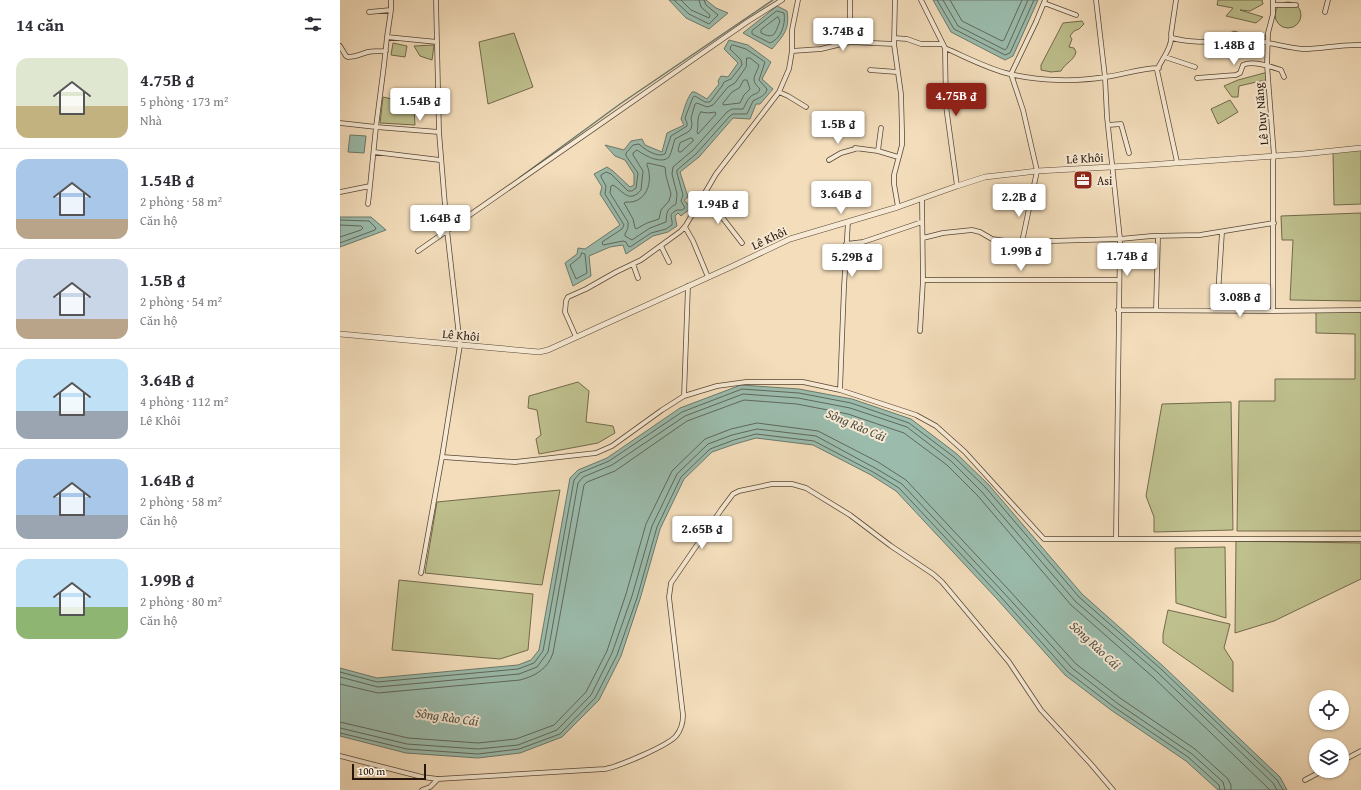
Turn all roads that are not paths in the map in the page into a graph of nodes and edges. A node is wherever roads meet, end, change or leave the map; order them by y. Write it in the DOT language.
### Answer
graph roads {
  1 [pos="391,0"];
  2 [pos="436,0"];
  3 [pos="782,0"];
  4 [pos="798,0"];
  5 [pos="850,0"];
  6 [pos="895,0"];
  7 [pos="920,0"];
  8 [pos="1096,0"];
  9 [pos="1176,0"];
  10 [pos="1328,0"];
  11 [pos="1044,2"];
  12 [pos="1273,2"];
  13 [pos="1296,5"];
  14 [pos="391,10"];
  15 [pos="369,12"];
  16 [pos="1325,12"];
  17 [pos="1076,15"];
  18 [pos="387,38"];
  19 [pos="894,38"];
  20 [pos="1172,38"];
  21 [pos="437,42"];
  22 [pos="850,42"];
  23 [pos="894,44"];
  24 [pos="1268,44"];
  25 [pos="1361,45"];
  26 [pos="340,46"];
  27 [pos="944,46"];
  28 [pos="386,51"];
  29 [pos="792,51"];
  30 [pos="1165,56"];
  31 [pos="1267,65"];
  32 [pos="1195,67"];
  33 [pos="1159,68"];
  34 [pos="870,70"];
  35 [pos="897,72"];
  36 [pos="1010,74"];
  37 [pos="1104,77"];
  38 [pos="1284,77"];
  39 [pos="1197,78"];
  40 [pos="779,92"];
  41 [pos="806,107"];
  42 [pos="340,124"];
  43 [pos="1108,125"];
  44 [pos="376,127"];
  45 [pos="881,128"];
  46 [pos="439,132"];
  47 [pos="1361,148"];
  48 [pos="374,152"];
  49 [pos="878,152"];
  50 [pos="1129,153"];
  51 [pos="1274,156"];
  52 [pos="898,157"];
  53 [pos="440,160"];
  54 [pos="829,160"];
  55 [pos="1177,162"];
  56 [pos="1112,167"];
  57 [pos="1036,171"];
  58 [pos="370,186"];
  59 [pos="957,186"];
  60 [pos="340,192"];
  61 [pos="702,198"];
  62 [pos="922,199"];
  63 [pos="368,204"];
  64 [pos="898,208"];
  65 [pos="848,222"];
  66 [pos="922,222"];
  67 [pos="1274,223"];
  68 [pos="685,227"];
  69 [pos="447,230"];
  70 [pos="1222,232"];
  71 [pos="1158,237"];
  72 [pos="923,238"];
  73 [pos="1120,239"];
  74 [pos="1022,242"];
  75 [pos="742,243"];
  76 [pos="846,244"];
  77 [pos="661,246"];
  78 [pos="418,251"];
  79 [pos="669,262"];
  80 [pos="633,264"];
  81 [pos="708,277"];
  82 [pos="638,278"];
  83 [pos="923,280"];
  84 [pos="1119,280"];
  85 [pos="688,286"];
  86 [pos="1118,310"];
  87 [pos="1156,310"];
  88 [pos="1217,310"];
  89 [pos="1361,310"];
  90 [pos="1273,311"];
  91 [pos="920,331"];
  92 [pos="340,334"];
  93 [pos="576,337"];
  94 [pos="460,345"];
  95 [pos="840,390"];
  96 [pos="684,396"];
  97 [pos="442,458"];
  98 [pos="1116,538"];
  99 [pos="1361,539"];
  100 [pos="421,573"];
  101 [pos="1361,751"];
  102 [pos="340,756"];
  103 [pos="1349,757"];
  104 [pos="1309,778"];
  105 [pos="438,779"];
  106 [pos="1305,780"];
  107 [pos="422,790"];
  108 [pos="1113,790"];
  1 -- 14 [label="street"];
  2 -- 21 [label="street"];
  3 -- 69 [label="street"];
  4 -- 29 [label="street"];
  5 -- 22 [label="street"];
  6 -- 19 [label="street"];
  7 -- 27 [label="street"];
  8 -- 37 [label="street"];
  9 -- 20 [label="street"];
  10 -- 16 [label="street"];
  11 -- 17 [label="street"];
  11 -- 36 [label="street"];
  12 -- 13 [label="street"];
  12 -- 24 [label="street, Lê Duy Năng"];
  14 -- 15 [label="street"];
  14 -- 18 [label="street"];
  18 -- 21 [label="street"];
  18 -- 28 [label="street"];
  19 -- 23 [label="street"];
  19 -- 27 [label="street"];
  20 -- 24 [label="street"];
  20 -- 30 [label="street"];
  21 -- 46 [label="street"];
  22 -- 23 [label="street"];
  22 -- 29 [label="street"];
  23 -- 35 [label="street"];
  24 -- 25 [label="street"];
  24 -- 31 [label="street, Lê Duy Năng"];
  26 -- 28 [label="street"];
  27 -- 36 [label="street"];
  27 -- 59 [label="street"];
  28 -- 44 [label="street"];
  29 -- 40 [label="street"];
  30 -- 32 [label="street"];
  30 -- 33 [label="street"];
  31 -- 38 [label="street"];
  31 -- 39 [label="street"];
  31 -- 51 [label="street, Lê Duy Năng"];
  33 -- 37 [label="street"];
  33 -- 55 [label="street"];
  34 -- 35 [label="street"];
  35 -- 52 [label="street"];
  36 -- 37 [label="street"];
  36 -- 57 [label="street"];
  37 -- 43 [label="street"];
  40 -- 41 [label="street"];
  40 -- 61 [label="street"];
  42 -- 44 [label="street"];
  43 -- 50 [label="street"];
  43 -- 56 [label="street"];
  44 -- 46 [label="street"];
  44 -- 48 [label="street"];
  45 -- 49 [label="street"];
  46 -- 53 [label="street"];
  47 -- 51 [label="street, Lê Khôi"];
  48 -- 53 [label="street"];
  48 -- 58 [label="street"];
  49 -- 52 [label="street"];
  49 -- 54 [label="street"];
  51 -- 55 [label="street, Lê Khôi"];
  51 -- 67 [label="street, Lê Duy Năng"];
  52 -- 64 [label="street"];
  53 -- 69 [label="street"];
  55 -- 56 [label="street, Lê Khôi"];
  56 -- 57 [label="street, Lê Khôi"];
  56 -- 73 [label="street"];
  57 -- 59 [label="street, Lê Khôi"];
  57 -- 74 [label="street"];
  58 -- 60 [label="street"];
  58 -- 63 [label="street"];
  59 -- 62 [label="street, Lê Khôi"];
  61 -- 68 [label="street"];
  61 -- 75 [label="street"];
  62 -- 64 [label="street, Lê Khôi"];
  62 -- 66 [label="street"];
  64 -- 65 [label="street, Lê Khôi"];
  65 -- 76 [label="street"];
  65 -- 81 [label="street, Lê Khôi"];
  66 -- 72 [label="street"];
  66 -- 76 [label="street"];
  67 -- 70 [label="street"];
  67 -- 90 [label="street, Lê Duy Năng"];
  68 -- 77 [label="street"];
  68 -- 81 [label="street"];
  69 -- 78 [label="street"];
  69 -- 94 [label="street"];
  70 -- 71 [label="street"];
  70 -- 88 [label="street"];
  71 -- 73 [label="street"];
  71 -- 87 [label="street"];
  72 -- 74 [label="street"];
  72 -- 83 [label="street"];
  73 -- 74 [label="street"];
  73 -- 84 [label="street"];
  76 -- 95 [label="street"];
  77 -- 79 [label="street"];
  77 -- 80 [label="street"];
  80 -- 82 [label="street"];
  80 -- 93 [label="street"];
  81 -- 85 [label="street, Lê Khôi"];
  83 -- 84 [label="street"];
  83 -- 91 [label="street"];
  84 -- 86 [label="street"];
  85 -- 93 [label="street, Lê Khôi"];
  85 -- 96 [label="street"];
  86 -- 87 [label="street"];
  86 -- 98 [label="street"];
  87 -- 88 [label="street"];
  88 -- 90 [label="street"];
  89 -- 90 [label="street"];
  92 -- 94 [label="street, Lê Khôi"];
  93 -- 94 [label="street, Lê Khôi"];
  94 -- 97 [label="street"];
  95 -- 96 [label="street"];
  95 -- 98 [label="street"];
  96 -- 97 [label="street"];
  97 -- 100 [label="street"];
  98 -- 99 [label="street"];
  101 -- 103 [label="street"];
  102 -- 105 [label="street"];
  104 -- 106 [label="street"];
  105 -- 107 [label="street"];
  105 -- 108 [label="street"];
}
